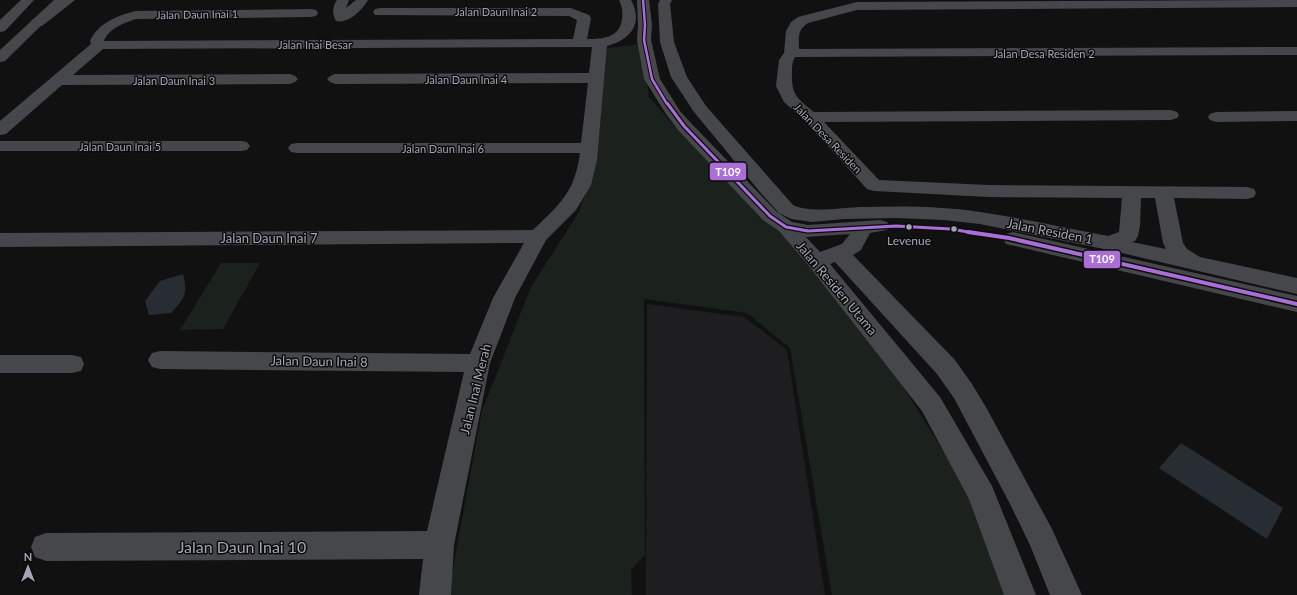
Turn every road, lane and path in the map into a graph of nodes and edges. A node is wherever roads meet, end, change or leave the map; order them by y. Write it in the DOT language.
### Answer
graph roads {
  1 [pos="28,0"];
  2 [pos="41,0"];
  3 [pos="61,0"];
  4 [pos="69,0"];
  5 [pos="343,0"];
  6 [pos="362,0"];
  7 [pos="626,0"];
  8 [pos="643,0"];
  9 [pos="666,0"];
  10 [pos="1297,3"];
  11 [pos="380,12"];
  12 [pos="311,13"];
  13 [pos="341,18"];
  14 [pos="37,23"];
  15 [pos="0,28"];
  16 [pos="0,38"];
  17 [pos="590,43"];
  18 [pos="323,44"];
  19 [pos="99,45"];
  20 [pos="1297,51"];
  21 [pos="791,53"];
  22 [pos="0,58"];
  23 [pos="597,78"];
  24 [pos="290,79"];
  25 [pos="335,79"];
  26 [pos="58,80"];
  27 [pos="1171,115"];
  28 [pos="1297,116"];
  29 [pos="810,117"];
  30 [pos="1216,117"];
  31 [pos="0,130"];
  32 [pos="0,146"];
  33 [pos="241,146"];
  34 [pos="297,148"];
  35 [pos="588,148"];
  36 [pos="766,188"];
  37 [pos="1246,192"];
  38 [pos="1132,193"];
  39 [pos="1164,193"];
  40 [pos="844,213"];
  41 [pos="792,221"];
  42 [pos="862,227"];
  43 [pos="538,236"];
  44 [pos="0,240"];
  45 [pos="1109,242"];
  46 [pos="828,257"];
  47 [pos="1197,264"];
  48 [pos="1297,286"];
  49 [pos="1297,304"];
  50 [pos="160,360"];
  51 [pos="478,363"];
  52 [pos="0,364"];
  53 [pos="72,364"];
  54 [pos="439,545"];
  55 [pos="46,547"];
  56 [pos="435,595"];
  57 [pos="1020,595"];
  58 [pos="1066,595"];
  1 -- 15 [label="highway"];
  2 -- 16 [label="highway"];
  3 -- 14 [label="highway"];
  4 -- 14 [label="main road"];
  5 -- 13 [label="street"];
  6 -- 13 [label="street"];
  7 -- 17 [label="street, Jalan Inai Besar"];
  8 -- 41 [label="street, Jalan Residen Utama"];
  9 -- 36 [label="street, Jalan Residen Utama"];
  10 -- 21 [label="street, Jalan Desa Residen"];
  11 -- 17 [label="street, Jalan Daun Inai 2"];
  12 -- 19 [label="street, Jalan Daun Inai 1"];
  13 -- 18 [label="street"];
  14 -- 22 [label="highway"];
  17 -- 18 [label="street, Jalan Inai Besar"];
  17 -- 23 [label="street, Jalan Inai Merah"];
  18 -- 19 [label="street, Jalan Inai Besar"];
  19 -- 26 [label="street"];
  20 -- 21 [label="street, Jalan Desa Residen 2"];
  21 -- 29 [label="street, Jalan Desa Residen"];
  23 -- 25 [label="street, Jalan Daun Inai 4"];
  23 -- 35 [label="street, Jalan Inai Merah"];
  24 -- 26 [label="street, Jalan Daun Inai 3"];
  26 -- 31 [label="street"];
  27 -- 29 [label="street"];
  28 -- 30 [label="street"];
  29 -- 38 [label="street, Jalan Desa Residen"];
  32 -- 33 [label="street, Jalan Daun Inai 5"];
  34 -- 35 [label="street, Jalan Daun Inai 6"];
  35 -- 43 [label="street, Jalan Inai Merah"];
  36 -- 40 [label="street"];
  36 -- 41 [label="street, Jalan Residen Utama"];
  37 -- 39 [label="street, Jalan Desa Residen"];
  38 -- 39 [label="street, Jalan Desa Residen"];
  38 -- 45 [label="street"];
  39 -- 47 [label="street"];
  40 -- 41 [label="street, Jalan Residen 1"];
  40 -- 45 [label="street, Jalan Residen 1"];
  41 -- 42 [label="street, Jalan Residen 1"];
  41 -- 46 [label="street, Jalan Residen Utama"];
  42 -- 46 [label="street"];
  42 -- 49 [label="street, Jalan Residen 1"];
  43 -- 44 [label="street, Jalan Daun Inai 7"];
  43 -- 51 [label="street, Jalan Inai Merah"];
  45 -- 47 [label="street, Jalan Residen 1"];
  46 -- 57 [label="street, Jalan Residen Utama"];
  46 -- 58 [label="street, Jalan Residen Utama"];
  47 -- 48 [label="street, Jalan Residen 1"];
  50 -- 51 [label="street, Jalan Daun Inai 8"];
  51 -- 54 [label="street, Jalan Inai Merah"];
  52 -- 53 [label="street"];
  54 -- 55 [label="street, Jalan Daun Inai 10"];
  54 -- 56 [label="street, Jalan Inai Merah"];
}
